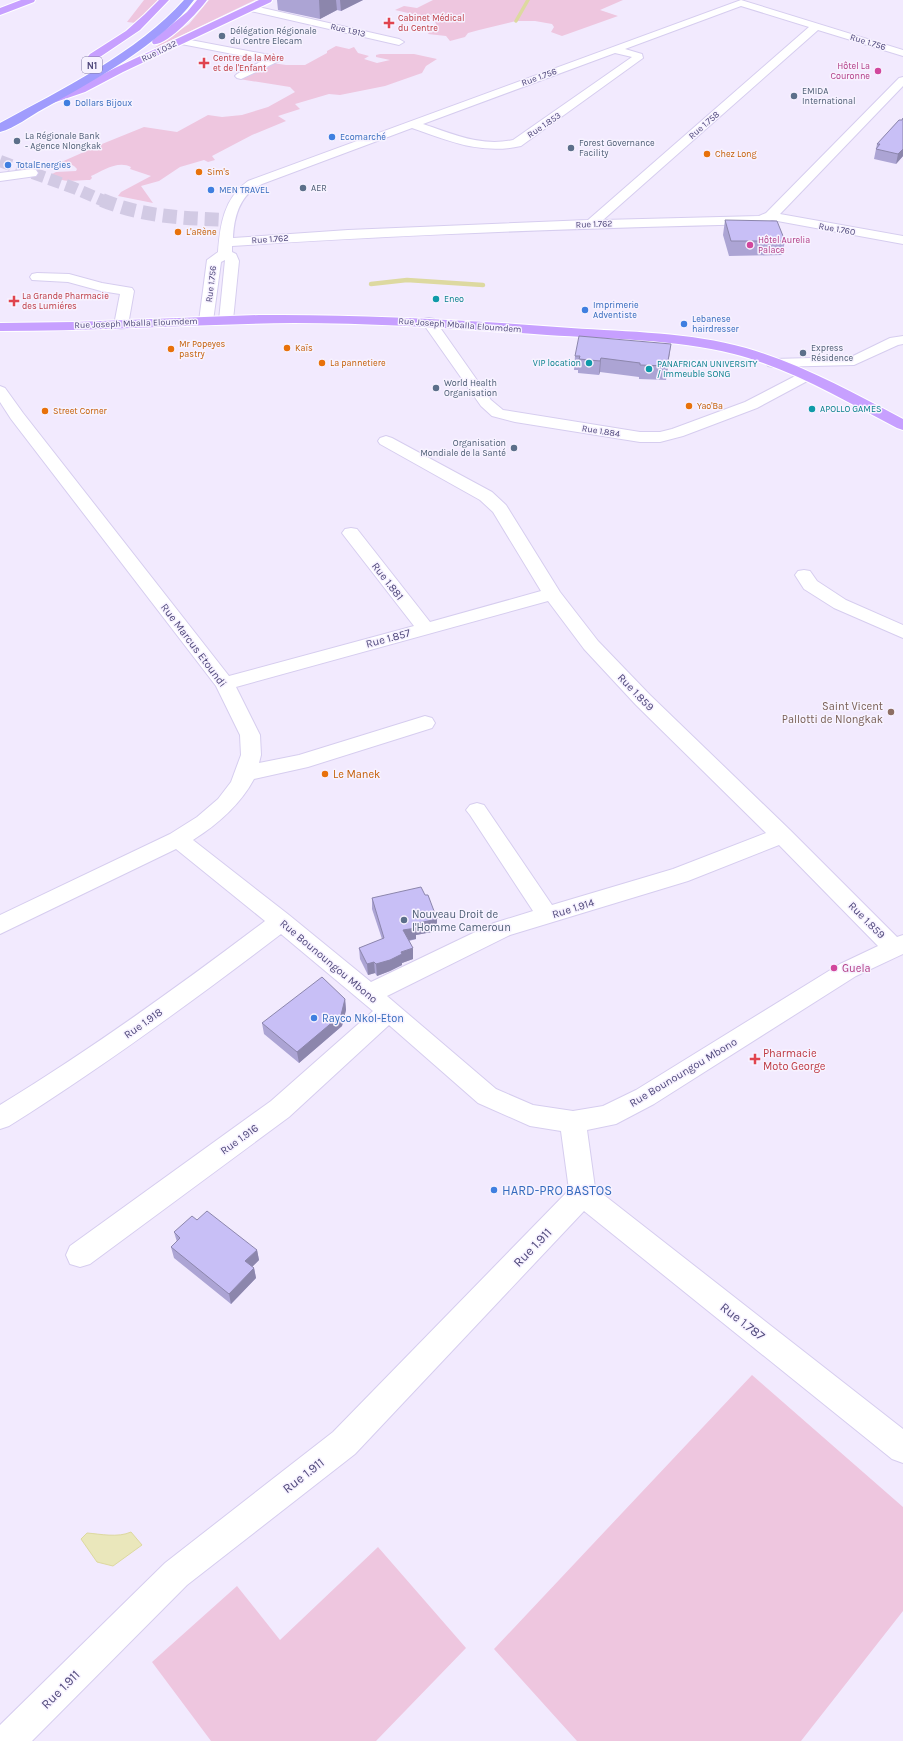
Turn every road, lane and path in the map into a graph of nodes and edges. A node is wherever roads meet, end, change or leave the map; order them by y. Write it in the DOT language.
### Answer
graph roads {
  1 [pos="30,0"];
  2 [pos="164,0"];
  3 [pos="177,0"];
  4 [pos="189,0"];
  5 [pos="202,0"];
  6 [pos="267,0"];
  7 [pos="250,8"];
  8 [pos="0,12"];
  9 [pos="816,26"];
  10 [pos="180,41"];
  11 [pos="399,42"];
  12 [pos="616,50"];
  13 [pos="903,53"];
  14 [pos="95,63"];
  15 [pos="119,70"];
  16 [pos="241,76"];
  17 [pos="903,80"];
  18 [pos="883,100"];
  19 [pos="50,101"];
  20 [pos="896,102"];
  21 [pos="0,120"];
  22 [pos="414,124"];
  23 [pos="0,128"];
  24 [pos="32,173"];
  25 [pos="0,177"];
  26 [pos="771,216"];
  27 [pos="591,224"];
  28 [pos="903,240"];
  29 [pos="226,248"];
  30 [pos="37,277"];
  31 [pos="206,320"];
  32 [pos="226,320"];
  33 [pos="429,322"];
  34 [pos="121,325"];
  35 [pos="0,327"];
  36 [pos="903,340"];
  37 [pos="773,363"];
  38 [pos="806,376"];
  39 [pos="0,391"];
  40 [pos="903,425"];
  41 [pos="386,441"];
  42 [pos="351,533"];
  43 [pos="804,575"];
  44 [pos="552,594"];
  45 [pos="425,628"];
  46 [pos="903,632"];
  47 [pos="225,684"];
  48 [pos="425,723"];
  49 [pos="246,773"];
  50 [pos="477,810"];
  51 [pos="782,835"];
  52 [pos="178,839"];
  53 [pos="548,915"];
  54 [pos="281,921"];
  55 [pos="0,925"];
  56 [pos="898,946"];
  57 [pos="369,994"];
  58 [pos="389,1011"];
  59 [pos="0,1118"];
  60 [pos="573,1122"];
  61 [pos="583,1194"];
  62 [pos="80,1255"];
  63 [pos="903,1448"];
  64 [pos="8,1741"];
  1 -- 8 [label="main road"];
  2 -- 14 [label="main road"];
  3 -- 14 [label="highway, N1"];
  4 -- 19 [label="highway, N1"];
  5 -- 15 [label="main road"];
  6 -- 7 [label="main road, Rue 1.032"];
  7 -- 10 [label="main road, Rue 1.032"];
  7 -- 11 [label="street, Rue 1.913"];
  9 -- 12 [label="street, Rue 1.756"];
  9 -- 13 [label="street, Rue 1.756"];
  9 -- 27 [label="street, Rue 1.758"];
  10 -- 15 [label="main road, Rue 1.032"];
  10 -- 16 [label="street"];
  12 -- 22 [label="street, Rue 1.756"];
  12 -- 22 [label="street, Rue 1.853"];
  14 -- 21 [label="highway, N1"];
  15 -- 19 [label="main road, Rue 1.032"];
  17 -- 18 [label="street"];
  18 -- 20 [label="street"];
  18 -- 26 [label="street"];
  19 -- 23 [label="highway, N1"];
  22 -- 29 [label="street, Rue 1.756"];
  24 -- 25 [label="street"];
  26 -- 27 [label="street, Rue 1.762"];
  26 -- 28 [label="street, Rue 1.760"];
  27 -- 29 [label="street, Rue 1.762"];
  29 -- 31 [label="street, Rue 1.756"];
  29 -- 32 [label="street, Rue 1.756"];
  30 -- 34 [label="street"];
  31 -- 32 [label="main road, Rue Joseph Mballa Eloumdem"];
  31 -- 34 [label="main road, Rue Joseph Mballa Eloumdem"];
  32 -- 33 [label="main road, Rue Joseph Mballa Eloumdem"];
  33 -- 37 [label="main road, Rue Joseph Mballa Eloumdem"];
  33 -- 38 [label="street, Rue 1.884"];
  34 -- 35 [label="main road, Rue Joseph Mballa Eloumdem"];
  36 -- 37 [label="street"];
  37 -- 38 [label="main road, Rue Joseph Mballa Eloumdem"];
  38 -- 40 [label="main road, Rue Joseph Mballa Eloumdem"];
  39 -- 47 [label="street, Rue Marcus Etoundi"];
  41 -- 44 [label="street, Rue 1.859"];
  42 -- 45 [label="street, Rue 1.881"];
  43 -- 46 [label="street"];
  44 -- 45 [label="street, Rue 1.857"];
  44 -- 51 [label="street, Rue 1.859"];
  45 -- 47 [label="street, Rue 1.857"];
  47 -- 49 [label="street, Rue Marcus Etoundi"];
  48 -- 49 [label="street"];
  49 -- 52 [label="street, Rue Marcus Etoundi"];
  50 -- 53 [label="street"];
  51 -- 53 [label="street, Rue 1.914"];
  51 -- 56 [label="street, Rue 1.859"];
  52 -- 54 [label="street, Rue Bounoungou Mbono"];
  52 -- 55 [label="street, Rue Marcus Etoundi"];
  53 -- 57 [label="street, Rue 1.914"];
  54 -- 57 [label="street, Rue Bounoungou Mbono"];
  54 -- 59 [label="street, Rue 1.918"];
  56 -- 60 [label="street, Rue Bounoungou Mbono"];
  57 -- 58 [label="street, Rue Bounoungou Mbono"];
  58 -- 60 [label="street, Rue Bounoungou Mbono"];
  58 -- 62 [label="street, Rue 1.916"];
  60 -- 61 [label="street"];
  61 -- 63 [label="street, Rue 1.787"];
  61 -- 64 [label="street, Rue 1.911"];
}
